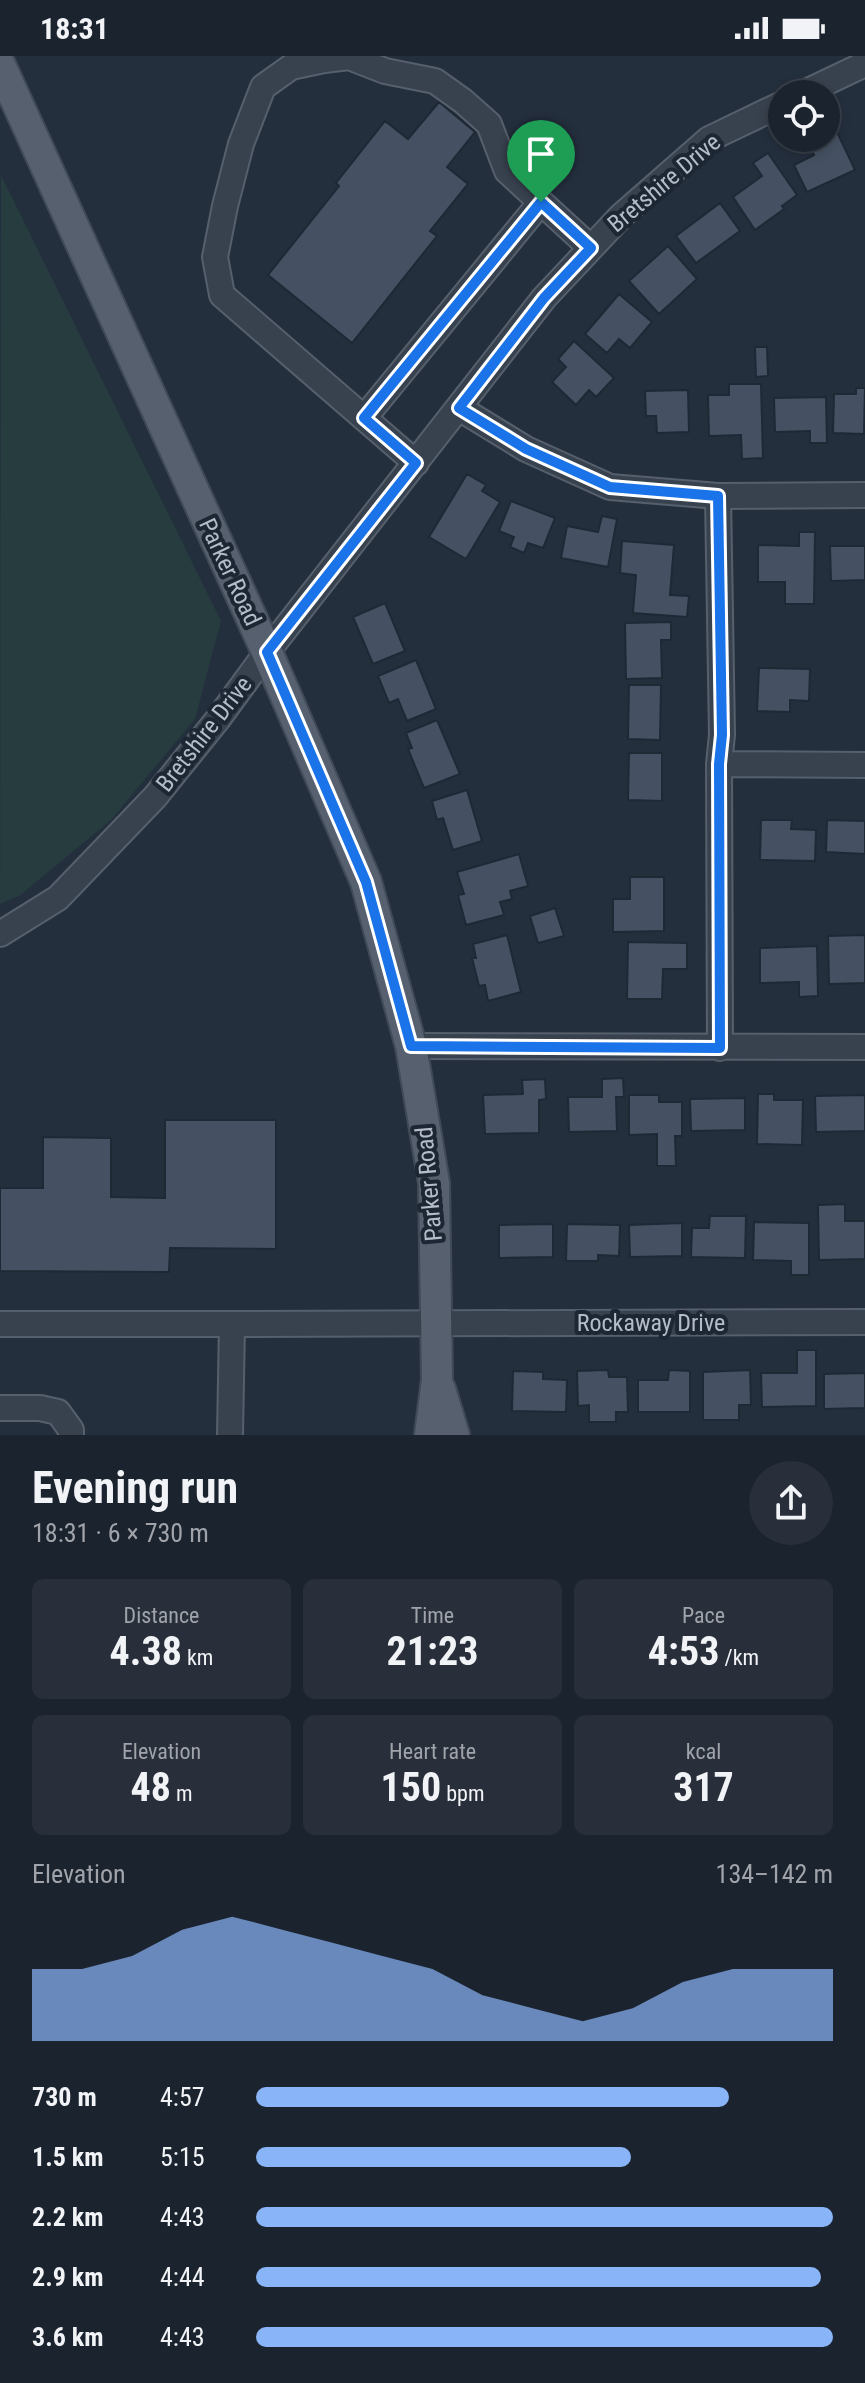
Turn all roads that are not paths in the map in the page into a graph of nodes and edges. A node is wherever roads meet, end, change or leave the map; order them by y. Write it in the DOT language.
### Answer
graph roads {
  1 [pos="0,65"];
  2 [pos="863,70"];
  3 [pos="838,80"];
  4 [pos="768,111"];
  5 [pos="541,202"];
  6 [pos="591,248"];
  7 [pos="459,408"];
  8 [pos="364,418"];
  9 [pos="416,463"];
  10 [pos="865,495"];
  11 [pos="718,496"];
  12 [pos="267,652"];
  13 [pos="719,764"];
  14 [pos="865,765"];
  15 [pos="0,934"];
  16 [pos="411,1046"];
  17 [pos="865,1047"];
  18 [pos="720,1048"];
  19 [pos="865,1322"];
  20 [pos="0,1324"];
  21 [pos="232,1324"];
  22 [pos="437,1324"];
  23 [pos="437,1380"];
  24 [pos="0,1408"];
  25 [pos="71,1435"];
  26 [pos="230,1435"];
  27 [pos="430,1435"];
  28 [pos="454,1435"];
  1 -- 12 [label="main road, Parker Road"];
  2 -- 3 [label="street"];
  4 -- 6 [label="street, Bretshire Drive"];
  5 -- 6 [label="street"];
  5 -- 8 [label="street"];
  5 -- 8 [label="street"];
  6 -- 7 [label="street, Bretshire Drive"];
  7 -- 9 [label="street, Bretshire Drive"];
  7 -- 11 [label="street"];
  8 -- 9 [label="street"];
  9 -- 12 [label="street, Bretshire Drive"];
  10 -- 11 [label="street"];
  11 -- 13 [label="street"];
  12 -- 15 [label="street, Bretshire Drive"];
  12 -- 16 [label="main road, Parker Road"];
  13 -- 14 [label="street"];
  13 -- 18 [label="street"];
  16 -- 18 [label="street"];
  16 -- 22 [label="main road, Parker Road"];
  17 -- 18 [label="street"];
  19 -- 22 [label="street, Rockaway Drive"];
  20 -- 21 [label="street, Rockaway Drive"];
  21 -- 22 [label="street, Rockaway Drive"];
  21 -- 26 [label="street"];
  22 -- 23 [label="main road, Parker Road"];
  23 -- 27 [label="main road, Parker Road"];
  23 -- 28 [label="main road, Parker Road"];
  24 -- 25 [label="street"];
}
